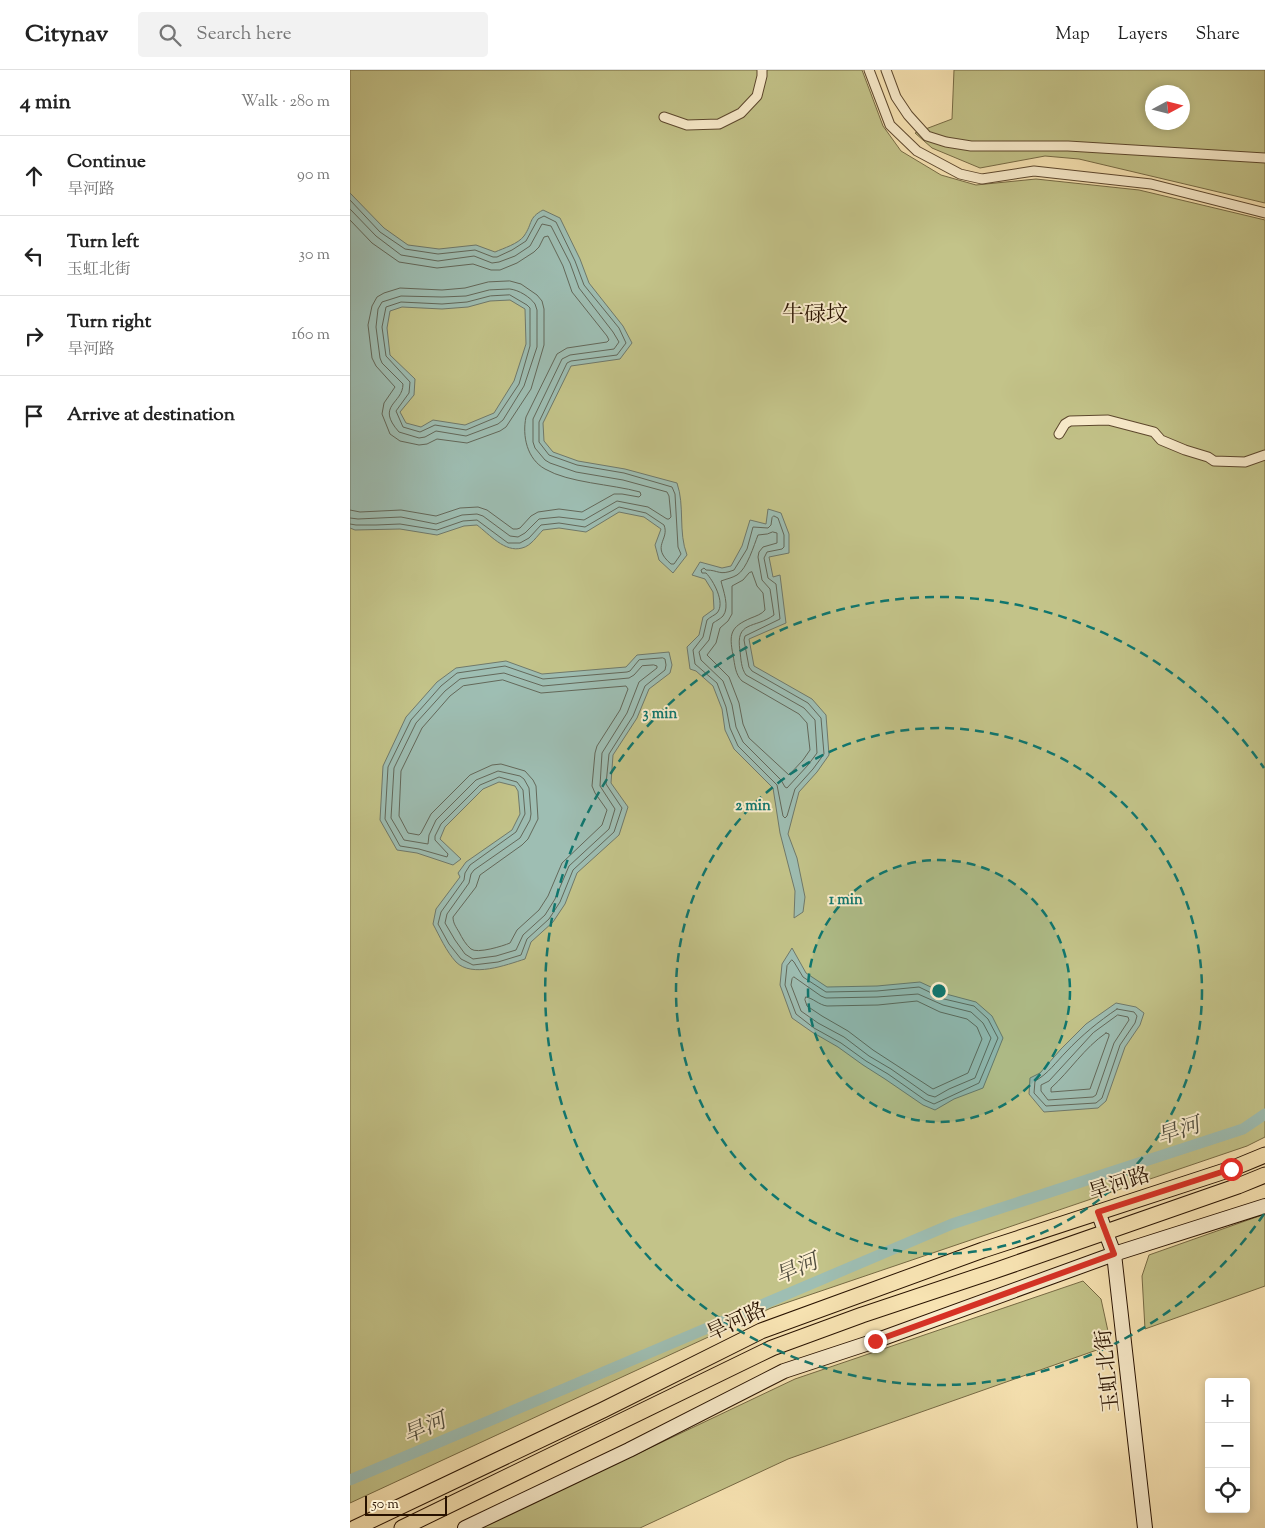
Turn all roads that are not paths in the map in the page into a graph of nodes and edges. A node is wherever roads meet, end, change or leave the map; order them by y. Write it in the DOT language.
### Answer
graph roads {
  1 [pos="762,70"];
  2 [pos="869,70"];
  3 [pos="886,70"];
  4 [pos="664,117"];
  5 [pos="1265,158"];
  6 [pos="1265,213"];
  7 [pos="1059,434"];
  8 [pos="1265,455"];
  9 [pos="1265,1154"];
  10 [pos="1231,1169"];
  11 [pos="1265,1175"];
  12 [pos="1238,1186"];
  13 [pos="1265,1206"];
  14 [pos="1098,1212"];
  15 [pos="1106,1232"];
  16 [pos="1114,1254"];
  17 [pos="434,1491"];
  18 [pos="442,1509"];
  19 [pos="355,1528"];
  20 [pos="402,1528"];
  21 [pos="465,1528"];
  22 [pos="1145,1528"];
  1 -- 4 [label="street"];
  2 -- 6 [label="street"];
  3 -- 5 [label="street"];
  7 -- 8 [label="street"];
  9 -- 10 [label="main road, 旱河路"];
  10 -- 12 [label="street"];
  10 -- 14 [label="main road, 旱河路"];
  11 -- 12 [label="main road, 旱河路"];
  12 -- 15 [label="main road, 旱河路"];
  13 -- 16 [label="street"];
  14 -- 15 [label="street, 玉虹北街"];
  14 -- 17 [label="main road, 旱河路"];
  15 -- 16 [label="street, 玉虹北街"];
  15 -- 18 [label="main road, 旱河路"];
  16 -- 21 [label="street"];
  16 -- 22 [label="street, 玉虹北街"];
  17 -- 18 [label="street"];
  17 -- 19 [label="main road, 旱河路"];
  18 -- 20 [label="main road, 旱河路"];
}
